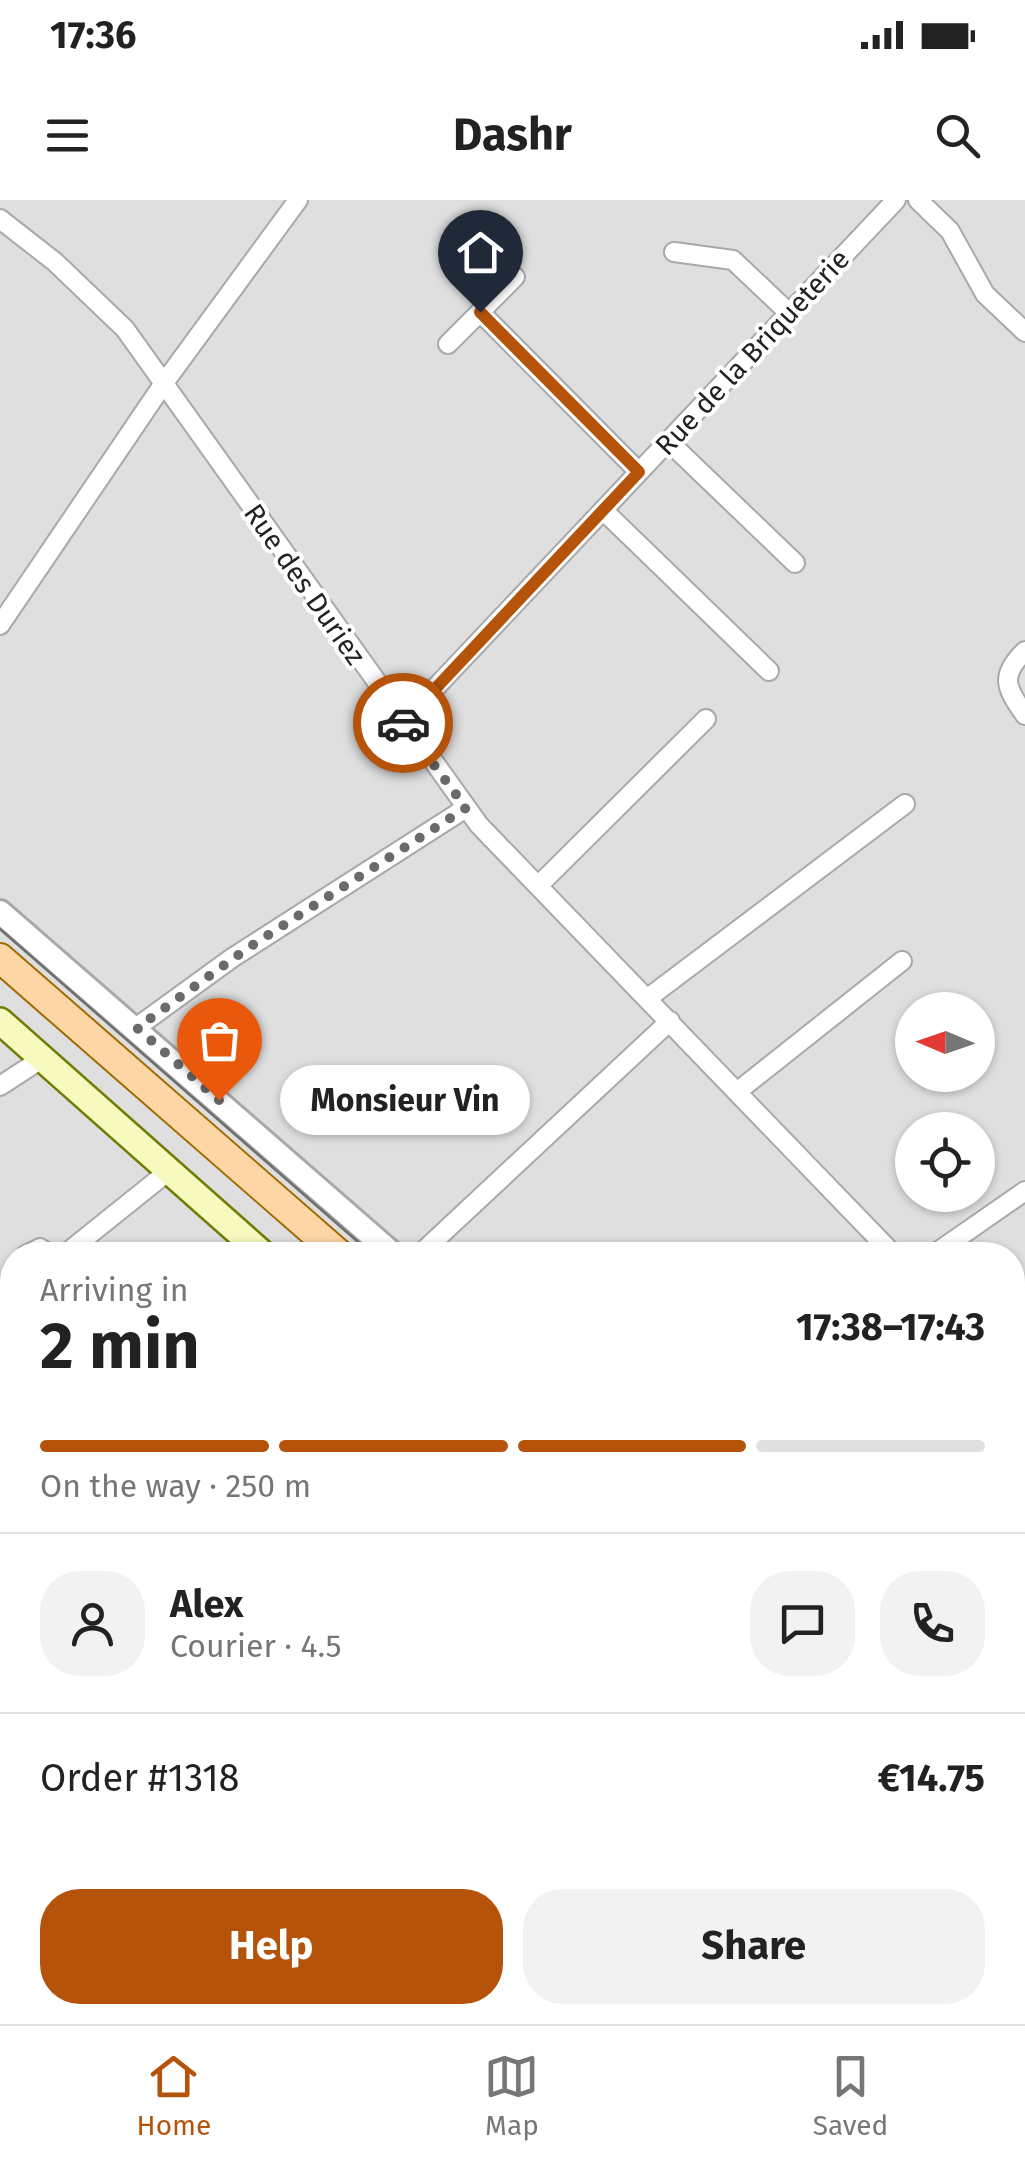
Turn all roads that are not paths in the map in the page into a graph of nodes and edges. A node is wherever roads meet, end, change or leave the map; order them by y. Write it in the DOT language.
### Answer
graph roads {
  1 [pos="298,200"];
  2 [pos="896,200"];
  3 [pos="918,200"];
  4 [pos="0,219"];
  5 [pos="674,252"];
  6 [pos="514,277"];
  7 [pos="480,312"];
  8 [pos="789,313"];
  9 [pos="1025,332"];
  10 [pos="448,344"];
  11 [pos="164,383"];
  12 [pos="668,441"];
  13 [pos="639,472"];
  14 [pos="603,510"];
  15 [pos="796,562"];
  16 [pos="0,625"];
  17 [pos="1025,651"];
  18 [pos="769,671"];
  19 [pos="1025,715"];
  20 [pos="706,719"];
  21 [pos="402,722"];
  22 [pos="905,804"];
  23 [pos="466,808"];
  24 [pos="538,886"];
  25 [pos="0,912"];
  26 [pos="0,958"];
  27 [pos="902,962"];
  28 [pos="0,976"];
  29 [pos="648,998"];
  30 [pos="0,1021"];
  31 [pos="670,1021"];
  32 [pos="137,1028"];
  33 [pos="43,1058"];
  34 [pos="0,1086"];
  35 [pos="738,1091"];
  36 [pos="170,1170"];
  37 [pos="1025,1191"];
  38 [pos="80,1242"];
  39 [pos="250,1242"];
  40 [pos="303,1242"];
  41 [pos="325,1242"];
  42 [pos="379,1242"];
  43 [pos="432,1242"];
  44 [pos="882,1242"];
  45 [pos="952,1242"];
  1 -- 11 [label="street"];
  2 -- 8 [label="street, Rue de la Briqueterie"];
  3 -- 9 [label="street"];
  4 -- 11 [label="street, Rue des Duriez"];
  5 -- 8 [label="street"];
  6 -- 7 [label="street"];
  7 -- 10 [label="street"];
  7 -- 13 [label="street"];
  8 -- 12 [label="street, Rue de la Briqueterie"];
  11 -- 16 [label="street"];
  11 -- 21 [label="street, Rue des Duriez"];
  12 -- 13 [label="street, Rue de la Briqueterie"];
  12 -- 15 [label="street"];
  13 -- 14 [label="street, Rue de la Briqueterie"];
  14 -- 18 [label="street"];
  14 -- 21 [label="street, Rue de la Briqueterie"];
  17 -- 19 [label="street"];
  20 -- 24 [label="street"];
  21 -- 23 [label="street, Rue des Duriez"];
  22 -- 29 [label="street"];
  23 -- 24 [label="street, Rue des Duriez"];
  23 -- 32 [label="street"];
  24 -- 29 [label="street, Rue des Duriez"];
  25 -- 32 [label="street"];
  26 -- 41 [label="main road"];
  27 -- 35 [label="street"];
  28 -- 40 [label="main road"];
  29 -- 31 [label="street, Rue des Duriez"];
  30 -- 33 [label="main road"];
  31 -- 35 [label="street, Rue des Duriez"];
  31 -- 43 [label="street"];
  32 -- 42 [label="street"];
  33 -- 34 [label="street"];
  33 -- 36 [label="main road"];
  35 -- 44 [label="street, Rue des Duriez"];
  36 -- 38 [label="street"];
  36 -- 39 [label="main road"];
  37 -- 45 [label="street"];
}
